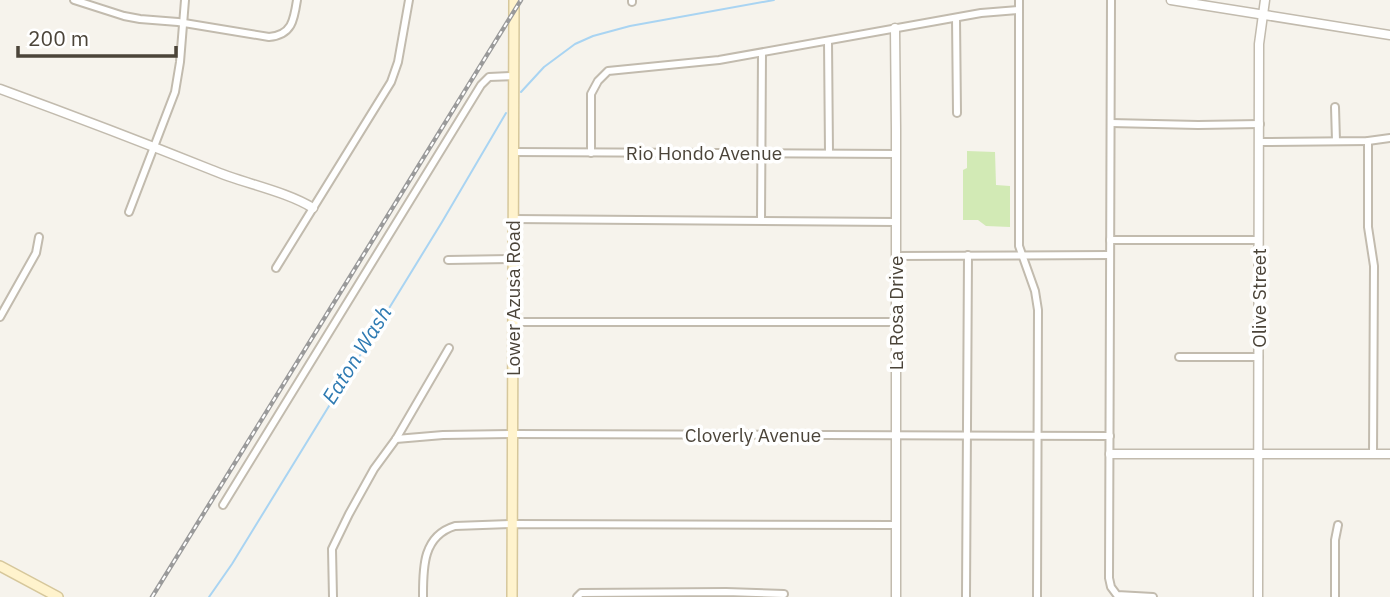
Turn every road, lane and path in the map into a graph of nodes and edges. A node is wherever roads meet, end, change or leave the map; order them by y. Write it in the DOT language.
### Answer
graph roads {
  1 [pos="74,0"];
  2 [pos="185,0"];
  3 [pos="297,0"];
  4 [pos="409,0"];
  5 [pos="514,0"];
  6 [pos="1020,0"];
  7 [pos="1111,0"];
  8 [pos="1171,0"];
  9 [pos="1265,0"];
  10 [pos="1019,10"];
  11 [pos="1262,14"];
  12 [pos="956,18"];
  13 [pos="184,23"];
  14 [pos="895,28"];
  15 [pos="1390,35"];
  16 [pos="828,41"];
  17 [pos="762,53"];
  18 [pos="513,76"];
  19 [pos="0,89"];
  20 [pos="1335,107"];
  21 [pos="957,113"];
  22 [pos="1111,123"];
  23 [pos="1260,124"];
  24 [pos="1390,138"];
  25 [pos="1336,141"];
  26 [pos="1368,141"];
  27 [pos="1259,142"];
  28 [pos="154,147"];
  29 [pos="513,152"];
  30 [pos="591,153"];
  31 [pos="762,153"];
  32 [pos="829,153"];
  33 [pos="896,154"];
  34 [pos="313,208"];
  35 [pos="129,212"];
  36 [pos="513,219"];
  37 [pos="761,220"];
  38 [pos="896,222"];
  39 [pos="39,237"];
  40 [pos="1110,240"];
  41 [pos="1259,240"];
  42 [pos="968,255"];
  43 [pos="1021,255"];
  44 [pos="1110,255"];
  45 [pos="896,256"];
  46 [pos="513,259"];
  47 [pos="448,260"];
  48 [pos="276,268"];
  49 [pos="0,317"];
  50 [pos="896,321"];
  51 [pos="513,322"];
  52 [pos="449,348"];
  53 [pos="1179,357"];
  54 [pos="1259,357"];
  55 [pos="513,434"];
  56 [pos="896,435"];
  57 [pos="1038,435"];
  58 [pos="967,436"];
  59 [pos="1110,436"];
  60 [pos="396,439"];
  61 [pos="1110,454"];
  62 [pos="1259,454"];
  63 [pos="1373,454"];
  64 [pos="1390,454"];
  65 [pos="223,505"];
  66 [pos="512,524"];
  67 [pos="1338,525"];
  68 [pos="895,526"];
  69 [pos="0,566"];
  70 [pos="784,594"];
  71 [pos="726,595"];
  72 [pos="58,597"];
  73 [pos="333,597"];
  74 [pos="423,597"];
  75 [pos="512,597"];
  76 [pos="577,597"];
  77 [pos="895,597"];
  78 [pos="966,597"];
  79 [pos="1037,597"];
  80 [pos="1153,597"];
  81 [pos="1258,597"];
  82 [pos="1335,597"];
  1 -- 13 [label="street"];
  2 -- 13 [label="street"];
  3 -- 13 [label="street"];
  4 -- 34 [label="street"];
  5 -- 18 [label="main road, Lower Azusa Road"];
  6 -- 10 [label="street"];
  7 -- 22 [label="street"];
  8 -- 11 [label="street"];
  9 -- 11 [label="street, Olive Street"];
  10 -- 12 [label="street"];
  10 -- 43 [label="street"];
  11 -- 15 [label="street"];
  11 -- 23 [label="street, Olive Street"];
  12 -- 14 [label="street"];
  12 -- 21 [label="street"];
  13 -- 28 [label="street"];
  14 -- 16 [label="street"];
  14 -- 33 [label="street, La Rosa Drive"];
  16 -- 17 [label="street"];
  16 -- 32 [label="street"];
  17 -- 30 [label="street"];
  17 -- 31 [label="street"];
  18 -- 29 [label="main road, Lower Azusa Road"];
  18 -- 65 [label="street"];
  19 -- 28 [label="street"];
  20 -- 25 [label="street"];
  22 -- 23 [label="street"];
  22 -- 40 [label="street"];
  23 -- 27 [label="street, Olive Street"];
  24 -- 26 [label="street"];
  25 -- 26 [label="street"];
  25 -- 27 [label="street"];
  26 -- 63 [label="street"];
  27 -- 41 [label="street, Olive Street"];
  28 -- 34 [label="street"];
  28 -- 35 [label="street"];
  29 -- 30 [label="street, Rio Hondo Avenue"];
  29 -- 36 [label="main road, Lower Azusa Road"];
  30 -- 31 [label="street, Rio Hondo Avenue"];
  31 -- 32 [label="street, Rio Hondo Avenue"];
  31 -- 37 [label="street"];
  32 -- 33 [label="street, Rio Hondo Avenue"];
  33 -- 38 [label="street, La Rosa Drive"];
  34 -- 48 [label="street"];
  36 -- 37 [label="street"];
  36 -- 46 [label="main road, Lower Azusa Road"];
  37 -- 38 [label="street"];
  38 -- 45 [label="street, La Rosa Drive"];
  39 -- 49 [label="street"];
  40 -- 41 [label="street"];
  40 -- 44 [label="street"];
  41 -- 54 [label="street, Olive Street"];
  42 -- 43 [label="street"];
  42 -- 45 [label="street"];
  42 -- 58 [label="street"];
  43 -- 44 [label="street"];
  43 -- 57 [label="street"];
  44 -- 59 [label="street"];
  45 -- 50 [label="street, La Rosa Drive"];
  46 -- 47 [label="street"];
  46 -- 51 [label="main road, Lower Azusa Road"];
  50 -- 51 [label="street"];
  50 -- 56 [label="street, La Rosa Drive"];
  51 -- 55 [label="main road, Lower Azusa Road"];
  52 -- 60 [label="street"];
  53 -- 54 [label="street"];
  54 -- 62 [label="street, Olive Street"];
  55 -- 56 [label="street, Cloverly Avenue"];
  55 -- 60 [label="street, Cloverly Avenue"];
  55 -- 66 [label="main road, Lower Azusa Road"];
  56 -- 58 [label="street, Cloverly Avenue"];
  56 -- 68 [label="street, La Rosa Drive"];
  57 -- 58 [label="street, Cloverly Avenue"];
  57 -- 59 [label="street, Cloverly Avenue"];
  57 -- 79 [label="street"];
  58 -- 78 [label="street"];
  59 -- 61 [label="street"];
  60 -- 73 [label="street"];
  61 -- 62 [label="street"];
  61 -- 80 [label="street"];
  62 -- 63 [label="street"];
  62 -- 81 [label="street, Olive Street"];
  63 -- 64 [label="street"];
  66 -- 68 [label="street"];
  66 -- 74 [label="street"];
  66 -- 75 [label="main road, Lower Azusa Road"];
  67 -- 82 [label="street"];
  68 -- 77 [label="street, La Rosa Drive"];
  69 -- 72 [label="main road"];
  70 -- 71 [label="street"];
  71 -- 76 [label="street"];
}
